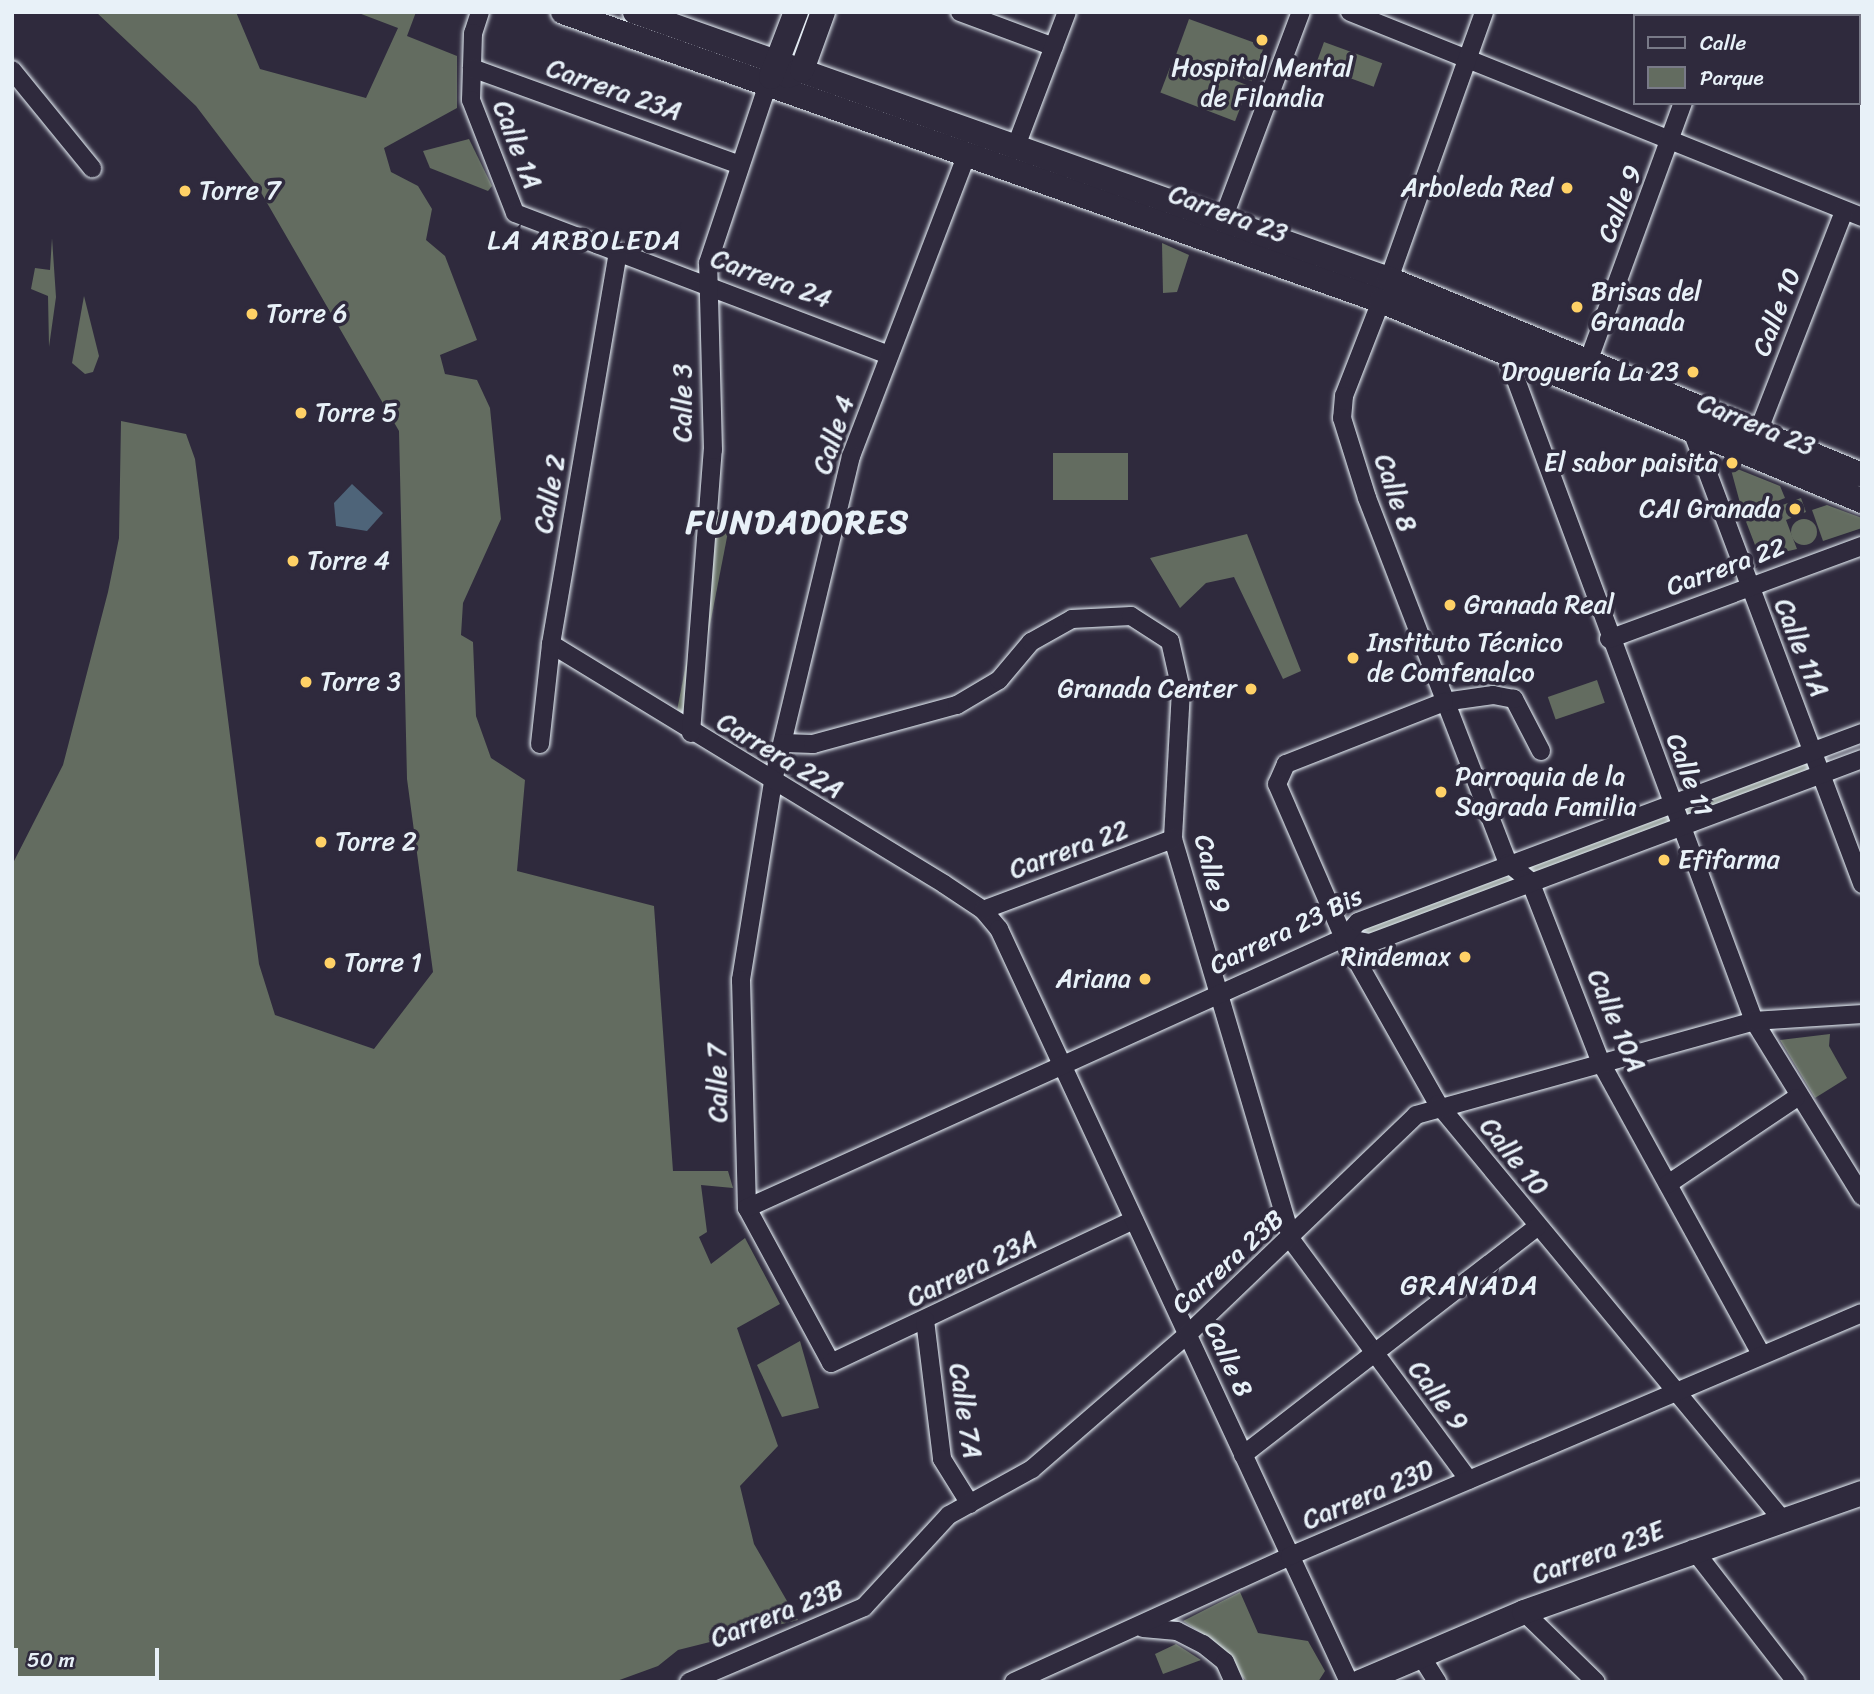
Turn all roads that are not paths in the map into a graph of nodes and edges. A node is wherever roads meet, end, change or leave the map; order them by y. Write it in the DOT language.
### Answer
graph roads {
  1 [pos="480,12"];
  2 [pos="563,12"];
  3 [pos="635,12"];
  4 [pos="796,12"];
  5 [pos="823,12"];
  6 [pos="960,12"];
  7 [pos="1067,12"];
  8 [pos="1301,12"];
  9 [pos="1350,12"];
  10 [pos="1485,12"];
  11 [pos="1390,20"];
  12 [pos="1054,47"];
  13 [pos="1468,60"];
  14 [pos="472,68"];
  15 [pos="12,70"];
  16 [pos="802,70"];
  17 [pos="772,73"];
  18 [pos="1682,105"];
  19 [pos="1673,143"];
  20 [pos="1016,146"];
  21 [pos="967,154"];
  22 [pos="737,164"];
  23 [pos="92,168"];
  24 [pos="1844,211"];
  25 [pos="515,213"];
  26 [pos="1862,217"];
  27 [pos="1223,219"];
  28 [pos="618,253"];
  29 [pos="707,281"];
  30 [pos="1385,290"];
  31 [pos="1506,353"];
  32 [pos="888,355"];
  33 [pos="1588,362"];
  34 [pos="1692,432"];
  35 [pos="1758,432"];
  36 [pos="1862,475"];
  37 [pos="1862,501"];
  38 [pos="1862,546"];
  39 [pos="1747,587"];
  40 [pos="1609,639"];
  41 [pos="551,644"];
  42 [pos="1444,702"];
  43 [pos="691,733"];
  44 [pos="1862,733"];
  45 [pos="782,743"];
  46 [pos="540,744"];
  47 [pos="1541,751"];
  48 [pos="1812,752"];
  49 [pos="1862,759"];
  50 [pos="1821,774"];
  51 [pos="773,782"];
  52 [pos="1671,802"];
  53 [pos="1681,826"];
  54 [pos="1173,839"];
  55 [pos="1508,863"];
  56 [pos="1531,881"];
  57 [pos="1862,884"];
  58 [pos="983,910"];
  59 [pos="1344,938"];
  60 [pos="1218,994"];
  61 [pos="1862,1014"];
  62 [pos="1754,1021"];
  63 [pos="1600,1061"];
  64 [pos="1062,1063"];
  65 [pos="1796,1098"];
  66 [pos="1438,1104"];
  67 [pos="1668,1184"];
  68 [pos="1862,1196"];
  69 [pos="747,1208"];
  70 [pos="1135,1220"];
  71 [pos="1537,1227"];
  72 [pos="1292,1241"];
  73 [pos="1862,1313"];
  74 [pos="925,1320"];
  75 [pos="1188,1334"];
  76 [pos="1374,1353"];
  77 [pos="1761,1354"];
  78 [pos="831,1363"];
  79 [pos="1678,1393"];
  80 [pos="1244,1455"];
  81 [pos="1469,1480"];
  82 [pos="1862,1493"];
  83 [pos="970,1504"];
  84 [pos="1781,1518"];
  85 [pos="1693,1549"];
  86 [pos="1290,1556"];
  87 [pos="1524,1612"];
  88 [pos="1143,1628"];
  89 [pos="1421,1656"];
  90 [pos="689,1682"];
  91 [pos="1014,1682"];
  92 [pos="1234,1682"];
  93 [pos="1349,1682"];
  94 [pos="1360,1682"];
  95 [pos="1437,1682"];
  96 [pos="1596,1682"];
  97 [pos="1796,1682"];
  1 -- 14 [label="street, Calle 1A"];
  2 -- 17 [label="main road, Carrera 23"];
  3 -- 17 [label="main road, Carrera 23"];
  4 -- 17 [label="main road, Calle 3"];
  5 -- 16 [label="main road"];
  6 -- 12 [label="street"];
  7 -- 12 [label="street"];
  8 -- 27 [label="street"];
  9 -- 11 [label="street"];
  10 -- 13 [label="street, Calle 8"];
  11 -- 13 [label="street"];
  12 -- 20 [label="street"];
  13 -- 19 [label="street"];
  13 -- 30 [label="street, Calle 8"];
  14 -- 22 [label="street, Carrera 23A"];
  14 -- 25 [label="street, Calle 1A"];
  15 -- 23 [label="street"];
  16 -- 17 [label="main road"];
  16 -- 20 [label="main road, Carrera 23"];
  17 -- 21 [label="main road, Carrera 23"];
  17 -- 22 [label="street, Calle 3"];
  18 -- 19 [label="street, Calle 9"];
  19 -- 24 [label="street"];
  19 -- 33 [label="street, Calle 9"];
  20 -- 27 [label="main road, Carrera 23"];
  21 -- 30 [label="main road, Carrera 23"];
  21 -- 32 [label="street, Calle 4"];
  22 -- 29 [label="street, Calle 3"];
  24 -- 26 [label="street"];
  24 -- 35 [label="street, Calle 10"];
  25 -- 28 [label="street, Carrera 24"];
  27 -- 30 [label="main road, Carrera 23"];
  28 -- 29 [label="street, Carrera 24"];
  28 -- 41 [label="street, Calle 2"];
  29 -- 32 [label="street, Carrera 24"];
  29 -- 43 [label="street, Calle 3"];
  30 -- 31 [label="main road, Carrera 23"];
  30 -- 33 [label="main road, Carrera 23"];
  30 -- 42 [label="street, Calle 8"];
  31 -- 34 [label="main road, Carrera 23"];
  31 -- 40 [label="street, Calle 11"];
  32 -- 45 [label="street, Calle 4"];
  33 -- 35 [label="main road, Carrera 23"];
  34 -- 37 [label="main road, Carrera 23"];
  34 -- 39 [label="street, Calle 11A"];
  35 -- 36 [label="main road, Carrera 23"];
  38 -- 39 [label="street, Carrera 22"];
  39 -- 40 [label="street, Carrera 22"];
  39 -- 48 [label="street, Calle 11A"];
  40 -- 52 [label="street, Calle 11"];
  41 -- 43 [label="street, Carrera 22A"];
  41 -- 46 [label="street, Calle 2"];
  42 -- 47 [label="street"];
  42 -- 55 [label="street"];
  42 -- 59 [label="street, Calle 10"];
  43 -- 51 [label="street, Carrera 22A"];
  44 -- 48 [label="street, Carrera 23 Bis"];
  45 -- 51 [label="street, Calle 4"];
  45 -- 54 [label="street, Calle 9"];
  48 -- 50 [label="street, Calle 11A"];
  48 -- 52 [label="street, Carrera 23 Bis"];
  49 -- 50 [label="street"];
  50 -- 53 [label="street"];
  50 -- 57 [label="street, Calle 11A"];
  51 -- 58 [label="street, Carrera 22A"];
  51 -- 69 [label="street, Calle 7"];
  52 -- 53 [label="street, Calle 11"];
  52 -- 55 [label="street, Carrera 23 Bis"];
  53 -- 56 [label="street"];
  53 -- 62 [label="street, Calle 11"];
  54 -- 58 [label="street, Carrera 22"];
  54 -- 60 [label="street, Calle 9"];
  55 -- 56 [label="street"];
  55 -- 59 [label="street, Carrera 23 Bis"];
  56 -- 59 [label="street"];
  56 -- 63 [label="street, Calle 10A"];
  58 -- 64 [label="street, Calle 8"];
  59 -- 60 [label="street, Carrera 23 Bis"];
  59 -- 66 [label="street, Calle 10"];
  60 -- 64 [label="street, Carrera 23 Bis"];
  60 -- 72 [label="street, Calle 9"];
  61 -- 62 [label="street, Carrera 23B"];
  62 -- 63 [label="street, Carrera 23B"];
  62 -- 65 [label="street, Calle 11"];
  63 -- 66 [label="street, Carrera 23B"];
  63 -- 67 [label="street, Calle 10A"];
  64 -- 69 [label="street, Carrera 23 Bis"];
  64 -- 70 [label="street, Calle 8"];
  65 -- 67 [label="street"];
  65 -- 68 [label="street, Calle 11"];
  66 -- 71 [label="street, Calle 10"];
  66 -- 72 [label="street, Carrera 23B"];
  67 -- 77 [label="street, Calle 10A"];
  69 -- 78 [label="street, Calle 7"];
  70 -- 74 [label="street, Carrera 23A"];
  70 -- 75 [label="street, Calle 8"];
  71 -- 76 [label="street"];
  71 -- 79 [label="street, Calle 10"];
  72 -- 75 [label="street, Carrera 23B"];
  72 -- 76 [label="street, Calle 9"];
  73 -- 77 [label="street, Carrera 23D"];
  74 -- 78 [label="street, Carrera 23A"];
  74 -- 83 [label="street, Calle 7A"];
  75 -- 80 [label="street, Calle 8"];
  75 -- 83 [label="street, Carrera 23B"];
  76 -- 80 [label="street"];
  76 -- 81 [label="street, Calle 9"];
  77 -- 79 [label="street, Carrera 23D"];
  79 -- 81 [label="street, Carrera 23D"];
  79 -- 84 [label="street, Calle 10"];
  80 -- 86 [label="street, Calle 8"];
  81 -- 86 [label="street, Carrera 23D"];
  82 -- 84 [label="main road, Carrera 23E"];
  83 -- 90 [label="street, Carrera 23B"];
  84 -- 85 [label="main road, Carrera 23E"];
  85 -- 87 [label="main road, Carrera 23E"];
  85 -- 97 [label="street"];
  86 -- 88 [label="street, Carrera 23D"];
  86 -- 93 [label="street, Calle 8"];
  87 -- 89 [label="main road, Carrera 23E"];
  87 -- 96 [label="street"];
  88 -- 91 [label="street, Carrera 23D"];
  88 -- 92 [label="street"];
  89 -- 94 [label="main road, Carrera 23E"];
  89 -- 95 [label="street"];
}
